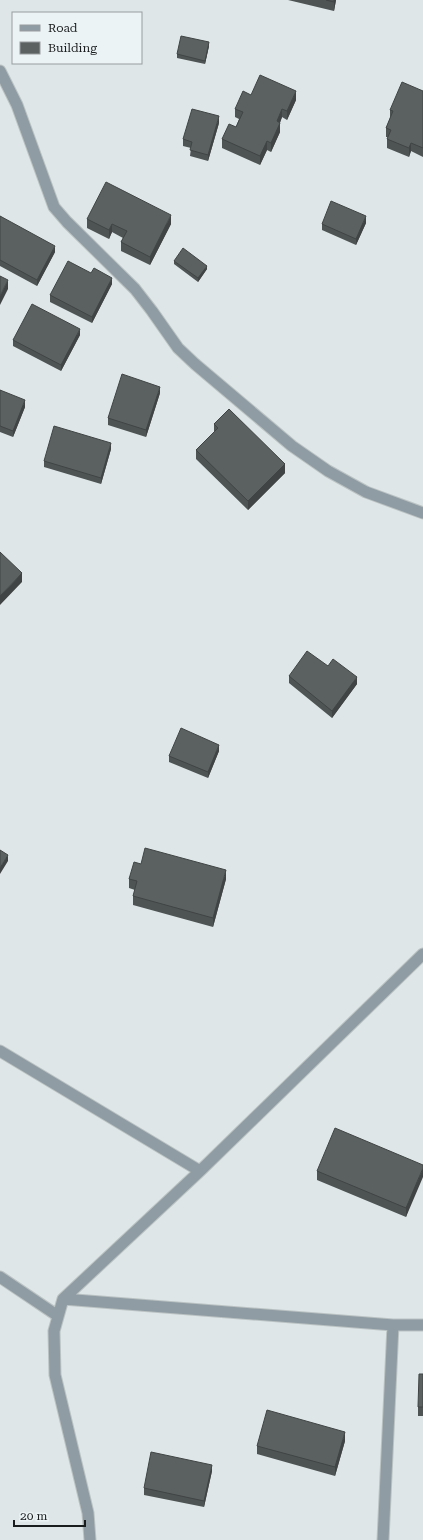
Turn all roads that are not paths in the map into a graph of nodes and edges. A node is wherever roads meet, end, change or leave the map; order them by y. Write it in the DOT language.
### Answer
graph roads {
  1 [pos="0,71"];
  2 [pos="423,513"];
  3 [pos="423,954"];
  4 [pos="0,1051"];
  5 [pos="200,1171"];
  6 [pos="0,1277"];
  7 [pos="63,1299"];
  8 [pos="58,1316"];
  9 [pos="393,1324"];
  10 [pos="423,1325"];
  11 [pos="90,1540"];
  12 [pos="383,1540"];
  1 -- 2 [label="street"];
  3 -- 5 [label="street"];
  4 -- 5 [label="street"];
  5 -- 7 [label="street"];
  6 -- 8 [label="street"];
  7 -- 8 [label="street"];
  7 -- 9 [label="street"];
  8 -- 11 [label="street"];
  9 -- 10 [label="street"];
  9 -- 12 [label="street"];
}
